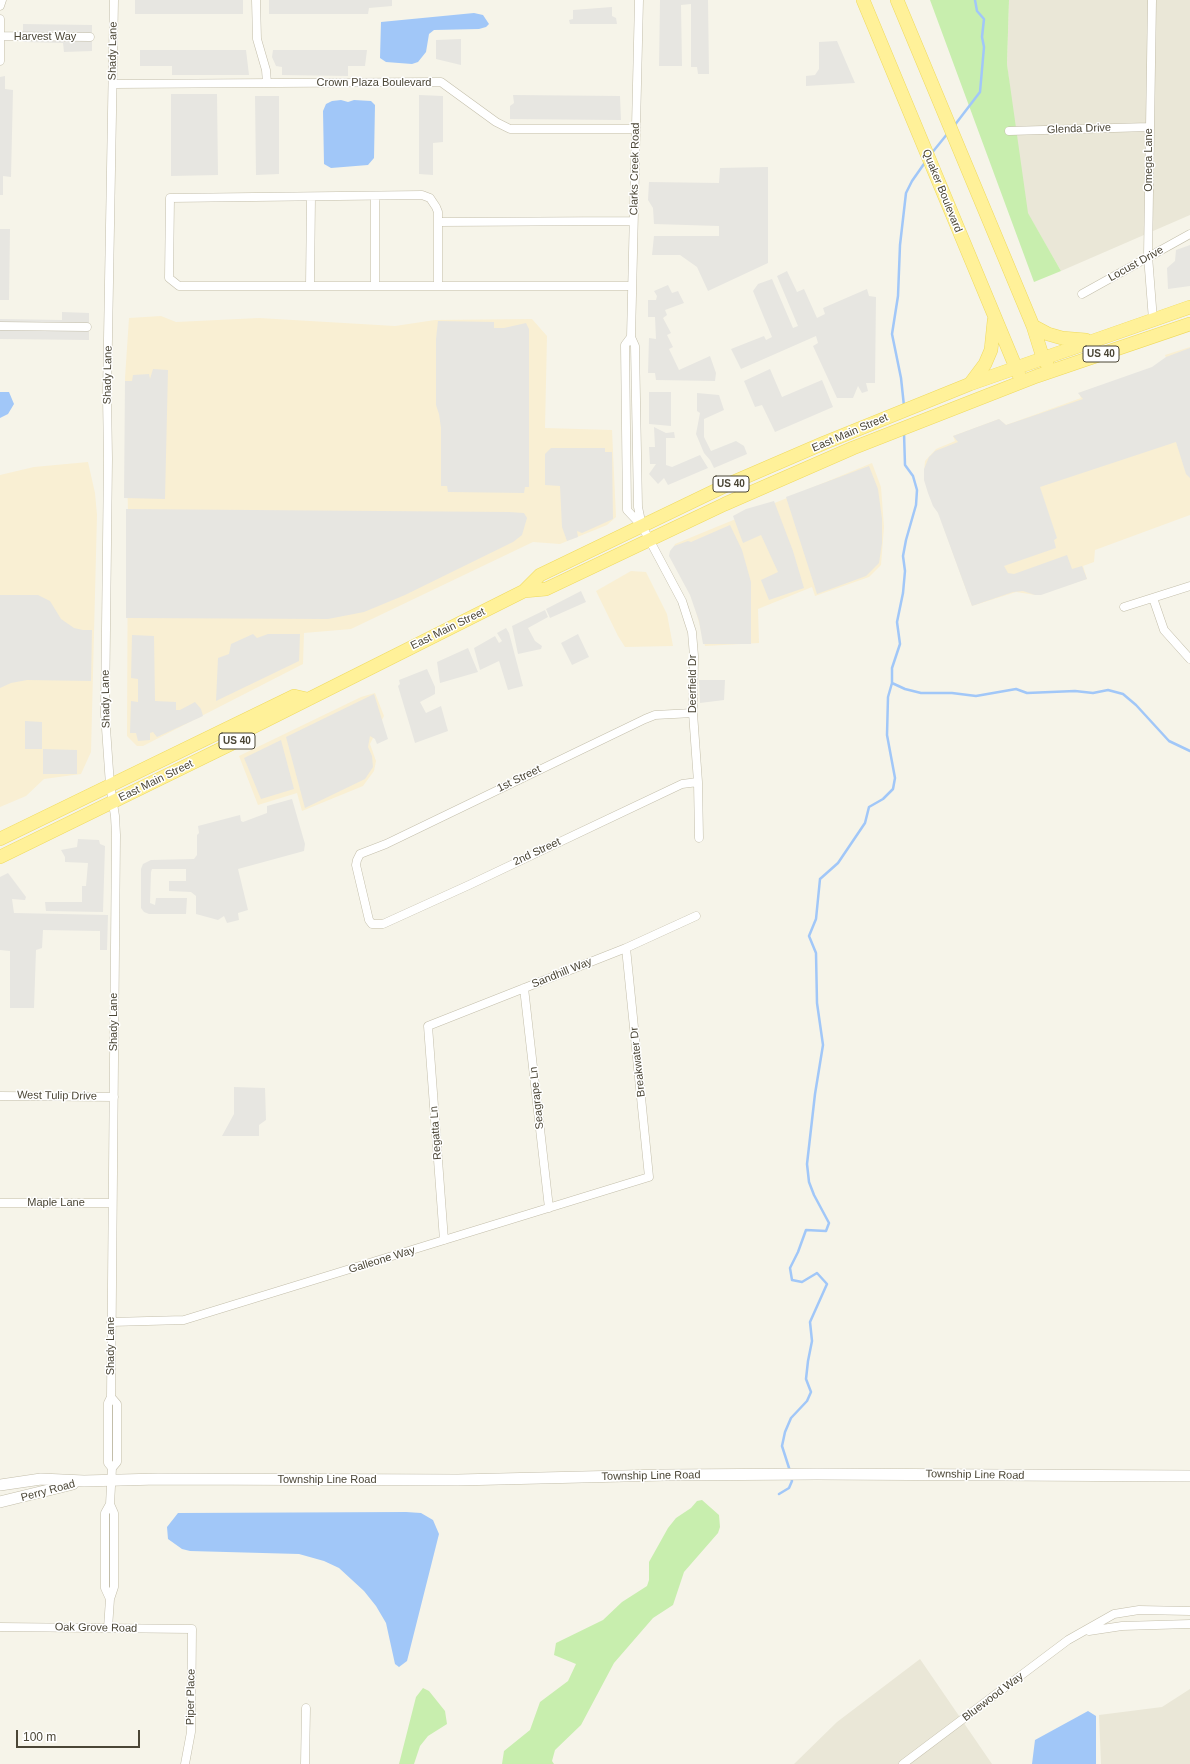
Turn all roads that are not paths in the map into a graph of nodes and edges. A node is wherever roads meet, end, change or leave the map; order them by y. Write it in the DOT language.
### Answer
graph roads {
  1 [pos="2,0"];
  2 [pos="114,0"];
  3 [pos="256,0"];
  4 [pos="639,0"];
  5 [pos="862,0"];
  6 [pos="897,0"];
  7 [pos="1152,0"];
  8 [pos="0,6"];
  9 [pos="0,19"];
  10 [pos="0,36"];
  11 [pos="90,37"];
  12 [pos="0,61"];
  13 [pos="267,83"];
  14 [pos="113,84"];
  15 [pos="1149,127"];
  16 [pos="635,129"];
  17 [pos="1009,131"];
  18 [pos="375,196"];
  19 [pos="311,197"];
  20 [pos="634,221"];
  21 [pos="438,222"];
  22 [pos="1190,234"];
  23 [pos="1148,256"];
  24 [pos="310,286"];
  25 [pos="374,286"];
  26 [pos="438,286"];
  27 [pos="632,286"];
  28 [pos="1082,294"];
  29 [pos="1190,307"];
  30 [pos="994,317"];
  31 [pos="1153,320"];
  32 [pos="1190,324"];
  33 [pos="0,326"];
  34 [pos="1033,326"];
  35 [pos="87,327"];
  36 [pos="1094,340"];
  37 [pos="1043,358"];
  38 [pos="1016,367"];
  39 [pos="1051,371"];
  40 [pos="1022,382"];
  41 [pos="970,384"];
  42 [pos="645,532"];
  43 [pos="1190,586"];
  44 [pos="1153,598"];
  45 [pos="1124,607"];
  46 [pos="1190,659"];
  47 [pos="307,699"];
  48 [pos="693,713"];
  49 [pos="698,782"];
  50 [pos="110,785"];
  51 [pos="113,802"];
  52 [pos="699,838"];
  53 [pos="0,839"];
  54 [pos="0,857"];
  55 [pos="696,916"];
  56 [pos="377,925"];
  57 [pos="626,948"];
  58 [pos="524,988"];
  59 [pos="428,1026"];
  60 [pos="0,1096"];
  61 [pos="114,1097"];
  62 [pos="649,1177"];
  63 [pos="0,1203"];
  64 [pos="112,1203"];
  65 [pos="549,1208"];
  66 [pos="444,1240"];
  67 [pos="111,1322"];
  68 [pos="1190,1476"];
  69 [pos="112,1480"];
  70 [pos="84,1481"];
  71 [pos="0,1485"];
  72 [pos="0,1502"];
  73 [pos="1190,1611"];
  74 [pos="1190,1624"];
  75 [pos="0,1627"];
  76 [pos="108,1628"];
  77 [pos="192,1629"];
  78 [pos="1084,1631"];
  79 [pos="306,1708"];
  80 [pos="185,1764"];
  81 [pos="306,1764"];
  82 [pos="903,1764"];
  1 -- 8 [label="street"];
  2 -- 14 [label="street, Shady Lane"];
  3 -- 13 [label="street"];
  4 -- 16 [label="street, Clarks Creek Road"];
  5 -- 30 [label="main road, Quaker Boulevard"];
  6 -- 34 [label="main road"];
  7 -- 15 [label="street, Omega Lane"];
  9 -- 10 [label="street"];
  10 -- 11 [label="street, Harvest Way"];
  10 -- 12 [label="street"];
  13 -- 14 [label="street, Crown Plaza Boulevard"];
  13 -- 16 [label="street, Crown Plaza Boulevard"];
  14 -- 50 [label="street, Shady Lane"];
  15 -- 17 [label="street, Glenda Drive"];
  15 -- 23 [label="street, Omega Lane"];
  16 -- 20 [label="street, Clarks Creek Road"];
  18 -- 19 [label="street"];
  18 -- 21 [label="street"];
  18 -- 25 [label="street"];
  19 -- 24 [label="street"];
  19 -- 24 [label="street"];
  20 -- 21 [label="street"];
  20 -- 27 [label="street, Clarks Creek Road"];
  21 -- 26 [label="street"];
  22 -- 23 [label="street, Locust Drive"];
  23 -- 28 [label="street, Locust Drive"];
  23 -- 31 [label="street, Omega Lane"];
  24 -- 25 [label="street"];
  25 -- 26 [label="street"];
  26 -- 27 [label="street"];
  27 -- 42 [label="street, Clarks Creek Road"];
  29 -- 31 [label="main road, East Main Street / US 40"];
  30 -- 38 [label="main road, Quaker Boulevard"];
  30 -- 41 [label="main road"];
  31 -- 36 [label="main road, East Main Street / US 40"];
  32 -- 39 [label="main road, East Main Street / US 40"];
  33 -- 35 [label="street"];
  34 -- 36 [label="main road"];
  34 -- 37 [label="main road"];
  36 -- 37 [label="main road, East Main Street / US 40"];
  37 -- 38 [label="main road, East Main Street / US 40"];
  37 -- 39 [label="main road"];
  38 -- 40 [label="main road, Quaker Boulevard"];
  38 -- 41 [label="main road, East Main Street / US 40"];
  39 -- 40 [label="main road, East Main Street / US 40"];
  40 -- 42 [label="main road, East Main Street / US 40"];
  41 -- 42 [label="main road, East Main Street / US 40"];
  42 -- 47 [label="main road, East Main Street / US 40"];
  42 -- 48 [label="street, Deerfield Dr"];
  43 -- 44 [label="street"];
  44 -- 45 [label="street"];
  44 -- 46 [label="street"];
  47 -- 50 [label="main road, East Main Street / US 40"];
  47 -- 51 [label="main road, East Main Street / US 40"];
  48 -- 49 [label="street, Deerfield Dr"];
  48 -- 56 [label="street, 1st Street"];
  49 -- 52 [label="street, Deerfield Dr"];
  49 -- 56 [label="street, 2nd Street"];
  50 -- 51 [label="street, Shady Lane"];
  50 -- 53 [label="main road, East Main Street / US 40"];
  51 -- 54 [label="main road, East Main Street / US 40"];
  51 -- 61 [label="street, Shady Lane"];
  55 -- 57 [label="street, Sandhill Way"];
  57 -- 58 [label="street, Sandhill Way"];
  57 -- 62 [label="street, Breakwater Dr"];
  58 -- 59 [label="street, Sandhill Way"];
  58 -- 65 [label="street, Seagrape Ln"];
  59 -- 66 [label="street, Regatta Ln"];
  60 -- 61 [label="street, West Tulip Drive"];
  61 -- 64 [label="street, Shady Lane"];
  62 -- 65 [label="street, Galleone Way"];
  63 -- 64 [label="street, Maple Lane"];
  64 -- 67 [label="street, Shady Lane"];
  65 -- 66 [label="street, Galleone Way"];
  66 -- 67 [label="street, Galleone Way"];
  67 -- 69 [label="street, Shady Lane"];
  68 -- 69 [label="street, Township Line Road"];
  69 -- 70 [label="street, Township Line Road"];
  69 -- 76 [label="street"];
  70 -- 71 [label="street, Perry Road"];
  70 -- 72 [label="street, Perry Road"];
  73 -- 78 [label="street, Bluewood Way"];
  74 -- 78 [label="street, Bluewood Way"];
  75 -- 76 [label="street, Oak Grove Road"];
  76 -- 77 [label="street, Oak Grove Road"];
  77 -- 80 [label="street, Piper Place"];
  78 -- 82 [label="street, Bluewood Way"];
  79 -- 81 [label="street"];
}
